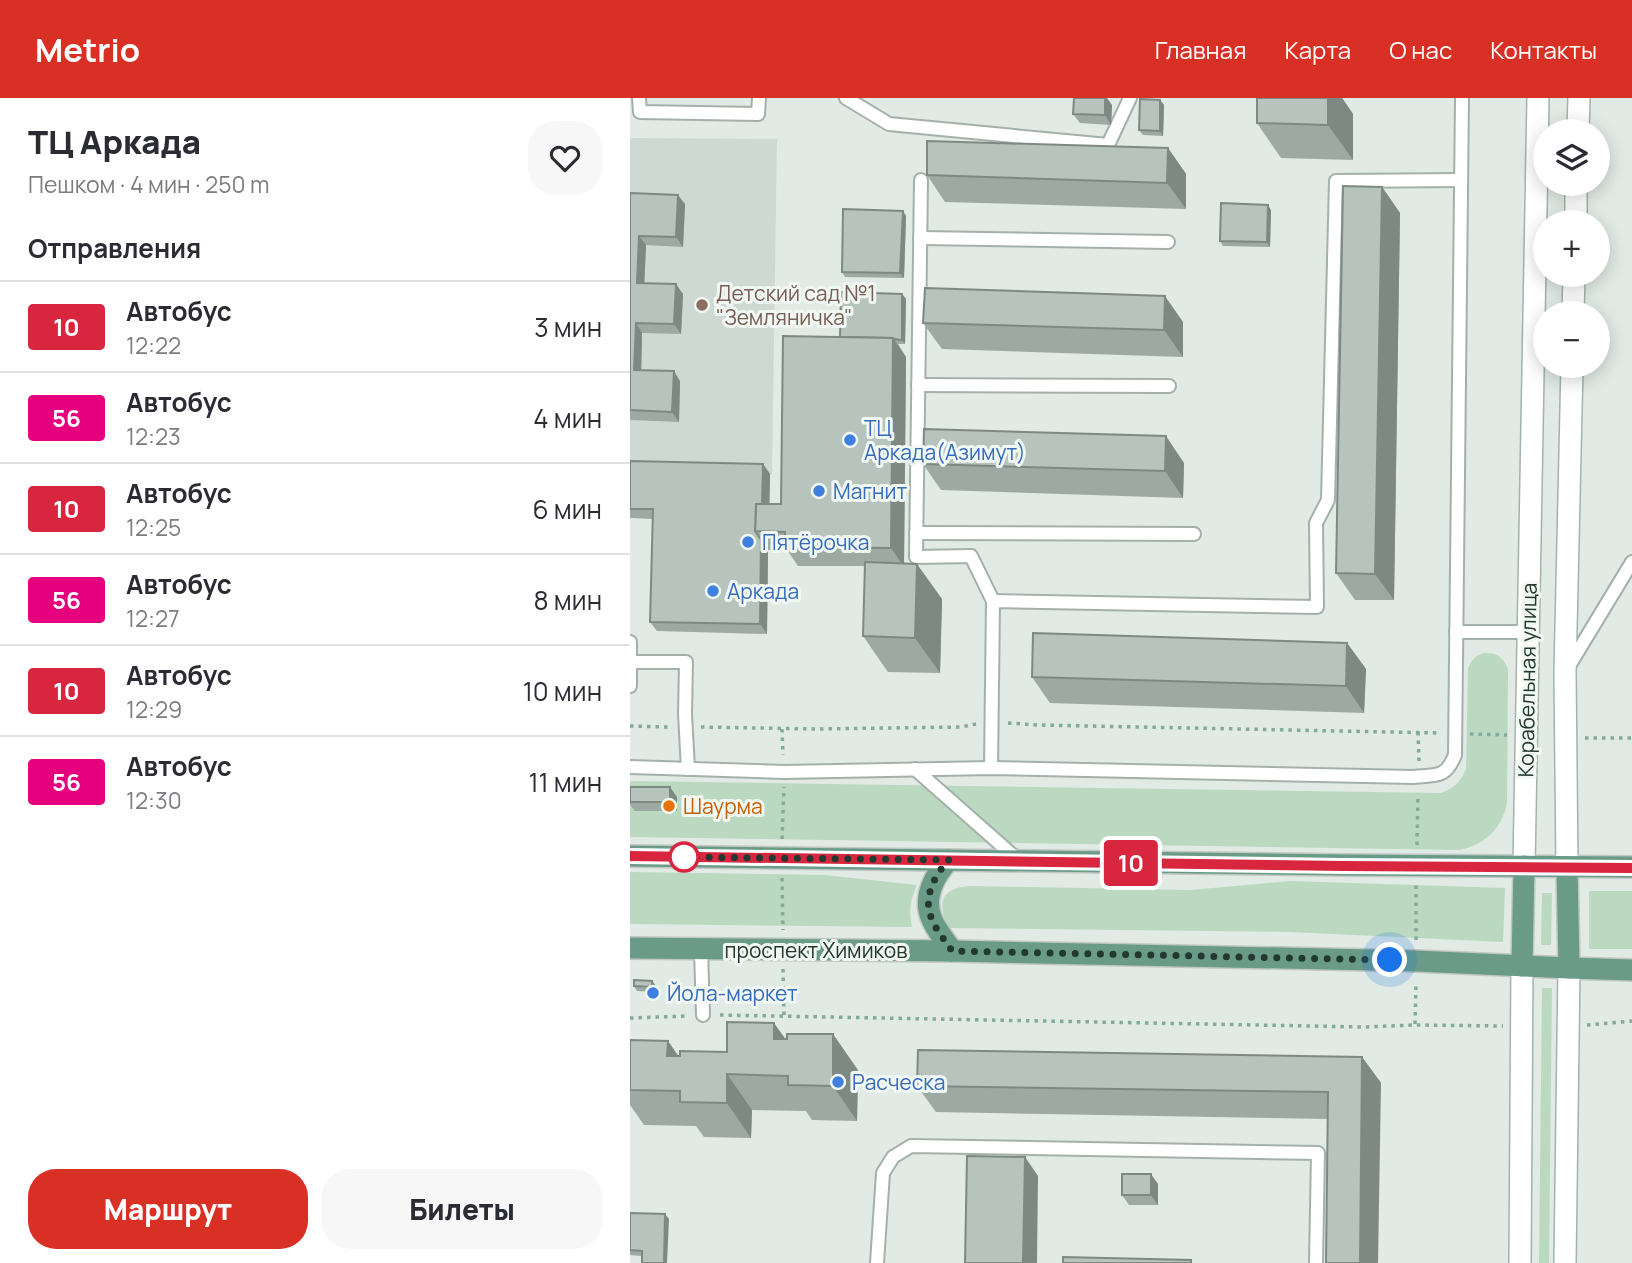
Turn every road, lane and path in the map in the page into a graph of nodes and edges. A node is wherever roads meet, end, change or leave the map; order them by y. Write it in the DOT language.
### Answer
graph roads {
  1 [pos="639,98"];
  2 [pos="760,98"];
  3 [pos="846,98"];
  4 [pos="1130,98"];
  5 [pos="1462,98"];
  6 [pos="1538,98"];
  7 [pos="1578,98"];
  8 [pos="1578,119"];
  9 [pos="921,180"];
  10 [pos="1461,180"];
  11 [pos="920,238"];
  12 [pos="1168,242"];
  13 [pos="1572,378"];
  14 [pos="918,385"];
  15 [pos="1169,386"];
  16 [pos="916,533"];
  17 [pos="1194,534"];
  18 [pos="1632,562"];
  19 [pos="993,601"];
  20 [pos="1456,632"];
  21 [pos="1528,632"];
  22 [pos="630,642"];
  23 [pos="631,662"];
  24 [pos="1565,672"];
  25 [pos="630,686"];
  26 [pos="991,721"];
  27 [pos="630,726"];
  28 [pos="686,727"];
  29 [pos="1418,732"];
  30 [pos="630,767"];
  31 [pos="991,768"];
  32 [pos="688,769"];
  33 [pos="915,769"];
  34 [pos="630,856"];
  35 [pos="949,860"];
  36 [pos="1019,861"];
  37 [pos="1524,866"];
  38 [pos="1566,867"];
  39 [pos="1632,867"];
  40 [pos="630,948"];
  41 [pos="701,950"];
  42 [pos="952,951"];
  43 [pos="1522,966"];
  44 [pos="1569,968"];
  45 [pos="1632,970"];
  46 [pos="703,1015"];
  47 [pos="630,1018"];
  48 [pos="1364,1027"];
  49 [pos="877,1263"];
  50 [pos="1316,1263"];
  51 [pos="1520,1263"];
  52 [pos="1564,1263"];
  1 -- 2 [label="lane"];
  3 -- 4 [label="lane"];
  5 -- 10 [label="lane"];
  6 -- 21 [label="main road, Корабельная улица"];
  7 -- 8 [label="main road"];
  9 -- 11 [label="lane"];
  10 -- 19 [label="lane"];
  10 -- 20 [label="lane"];
  11 -- 12 [label="lane"];
  11 -- 14 [label="lane"];
  13 -- 24 [label="main road, Корабельная улица"];
  14 -- 15 [label="lane"];
  14 -- 16 [label="lane"];
  16 -- 17 [label="lane"];
  16 -- 19 [label="lane"];
  18 -- 24 [label="lane"];
  19 -- 26 [label="lane"];
  20 -- 21 [label="lane"];
  20 -- 31 [label="lane"];
  21 -- 37 [label="main road, Корабельная улица"];
  22 -- 23 [label="lane"];
  23 -- 25 [label="lane"];
  23 -- 28 [label="lane"];
  24 -- 38 [label="main road, Корабельная улица"];
  26 -- 28 [label="path"];
  26 -- 29 [label="path"];
  26 -- 31 [label="lane"];
  27 -- 28 [label="path"];
  28 -- 32 [label="lane"];
  30 -- 32 [label="lane"];
  31 -- 33 [label="lane"];
  32 -- 33 [label="lane"];
  33 -- 36 [label="lane"];
  34 -- 35 [label="main road"];
  35 -- 36 [label="main road"];
  35 -- 42 [label="main road"];
  36 -- 37 [label="main road"];
  37 -- 38 [label="main road"];
  37 -- 43 [label="main road, Корабельная улица"];
  38 -- 39 [label="main road"];
  38 -- 44 [label="main road, Корабельная улица"];
  40 -- 41 [label="main road, проспект Химиков"];
  41 -- 42 [label="main road, проспект Химиков"];
  41 -- 46 [label="lane"];
  42 -- 43 [label="main road, проспект Химиков"];
  43 -- 44 [label="main road, проспект Химиков"];
  43 -- 51 [label="main road, Корабельная улица"];
  44 -- 45 [label="main road, проспект Химиков"];
  44 -- 52 [label="main road, Корабельная улица"];
  46 -- 47 [label="path"];
  46 -- 48 [label="path"];
  49 -- 50 [label="lane"];
}
